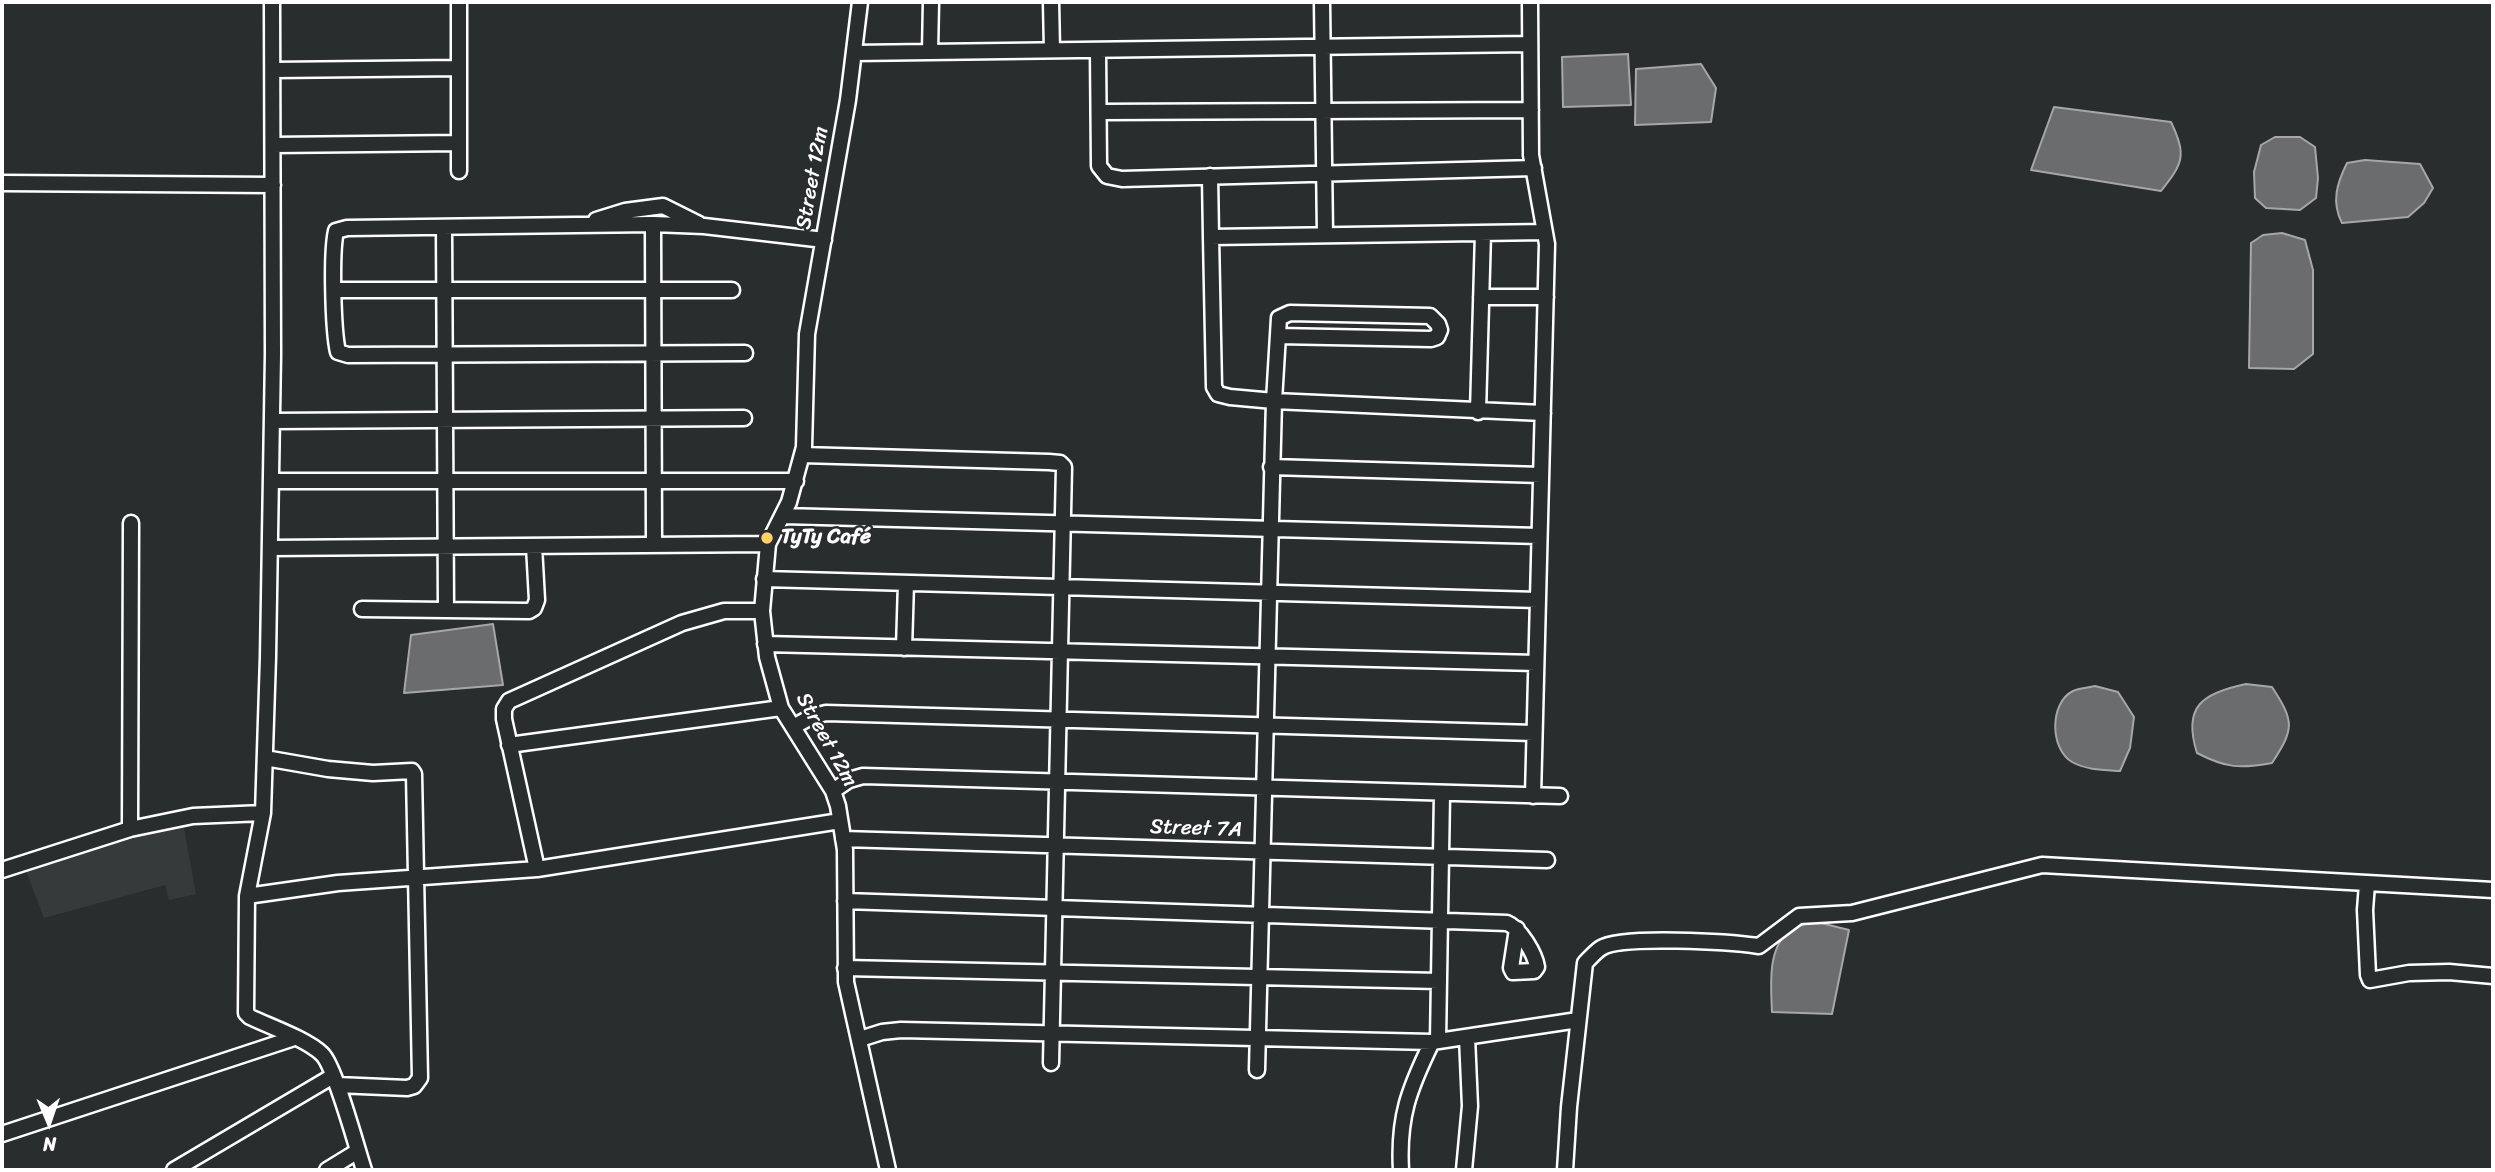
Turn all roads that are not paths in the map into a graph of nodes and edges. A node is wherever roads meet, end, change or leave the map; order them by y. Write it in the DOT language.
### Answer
graph roads {
  1 [pos="272,2"];
  2 [pos="459,2"];
  3 [pos="860,2"];
  4 [pos="931,2"];
  5 [pos="1051,2"];
  6 [pos="1322,2"];
  7 [pos="1530,2"];
  8 [pos="1530,44"];
  9 [pos="1322,47"];
  10 [pos="1052,50"];
  11 [pos="1098,51"];
  12 [pos="930,52"];
  13 [pos="854,53"];
  14 [pos="459,68"];
  15 [pos="273,70"];
  16 [pos="1531,110"];
  17 [pos="1323,111"];
  18 [pos="1100,112"];
  19 [pos="459,143"];
  20 [pos="273,145"];
  21 [pos="1534,168"];
  22 [pos="459,171"];
  23 [pos="1324,173"];
  24 [pos="1210,176"];
  25 [pos="2,183"];
  26 [pos="273,186"];
  27 [pos="653,224"];
  28 [pos="579,225"];
  29 [pos="704,226"];
  30 [pos="444,227"];
  31 [pos="1545,232"];
  32 [pos="1483,233"];
  33 [pos="1325,235"];
  34 [pos="1211,237"];
  35 [pos="824,240"];
  36 [pos="335,290"];
  37 [pos="444,290"];
  38 [pos="652,290"];
  39 [pos="732,290"];
  40 [pos="1481,297"];
  41 [pos="1546,297"];
  42 [pos="1278,336"];
  43 [pos="653,353"];
  44 [pos="745,353"];
  45 [pos="444,354"];
  46 [pos="1274,401"];
  47 [pos="1478,412"];
  48 [pos="1543,413"];
  49 [pos="744,418"];
  50 [pos="653,419"];
  51 [pos="445,420"];
  52 [pos="272,421"];
  53 [pos="802,455"];
  54 [pos="1271,467"];
  55 [pos="1541,475"];
  56 [pos="271,481"];
  57 [pos="445,481"];
  58 [pos="653,481"];
  59 [pos="796,481"];
  60 [pos="783,516"];
  61 [pos="131,523"];
  62 [pos="1062,523"];
  63 [pos="1270,529"];
  64 [pos="1539,536"];
  65 [pos="768,544"];
  66 [pos="654,545"];
  67 [pos="446,546"];
  68 [pos="534,546"];
  69 [pos="270,548"];
  70 [pos="764,579"];
  71 [pos="906,583"];
  72 [pos="1061,587"];
  73 [pos="1268,592"];
  74 [pos="1538,600"];
  75 [pos="362,609"];
  76 [pos="446,610"];
  77 [pos="762,611"];
  78 [pos="765,644"];
  79 [pos="904,648"];
  80 [pos="1059,652"];
  81 [pos="1267,657"];
  82 [pos="1536,663"];
  83 [pos="781,708"];
  84 [pos="1058,720"];
  85 [pos="1265,726"];
  86 [pos="793,727"];
  87 [pos="1534,733"];
  88 [pos="509,745"];
  89 [pos="265,758"];
  90 [pos="1057,782"];
  91 [pos="1264,788"];
  92 [pos="833,791"];
  93 [pos="1442,794"];
  94 [pos="1533,796"];
  95 [pos="1560,796"];
  96 [pos="263,813"];
  97 [pos="840,821"];
  98 [pos="130,829"];
  99 [pos="843,839"];
  100 [pos="1056,845"];
  101 [pos="1262,852"];
  102 [pos="1441,857"];
  103 [pos="1547,860"];
  104 [pos="537,869"];
  105 [pos="2,870"];
  106 [pos="417,877"];
  107 [pos="2367,884"];
  108 [pos="2493,890"];
  109 [pos="247,896"];
  110 [pos="845,901"];
  111 [pos="1054,908"];
  112 [pos="1261,915"];
  113 [pos="1440,920"];
  114 [pos="1517,929"];
  115 [pos="845,968"];
  116 [pos="1053,973"];
  117 [pos="2493,976"];
  118 [pos="1259,977"];
  119 [pos="1439,981"];
  120 [pos="1578,1020"];
  121 [pos="1052,1034"];
  122 [pos="1467,1037"];
  123 [pos="293,1038"];
  124 [pos="1258,1038"];
  125 [pos="860,1039"];
  126 [pos="1435,1042"];
  127 [pos="1051,1063"];
  128 [pos="1257,1070"];
  129 [pos="335,1081"];
  130 [pos="2,1134"];
  131 [pos="358,1151"];
  132 [pos="174,1170"];
  133 [pos="327,1170"];
  134 [pos="363,1170"];
  135 [pos="888,1170"];
  136 [pos="1401,1170"];
  137 [pos="1464,1170"];
  138 [pos="1565,1170"];
  1 -- 15 [label="street"];
  2 -- 14 [label="street"];
  3 -- 13 [label="street, Street 12m"];
  4 -- 12 [label="street"];
  5 -- 10 [label="street"];
  6 -- 9 [label="street"];
  7 -- 8 [label="street"];
  8 -- 9 [label="street"];
  8 -- 16 [label="street"];
  9 -- 11 [label="street"];
  9 -- 17 [label="street"];
  10 -- 11 [label="street"];
  10 -- 12 [label="street"];
  11 -- 18 [label="street"];
  12 -- 13 [label="street"];
  13 -- 35 [label="street, Street 12m"];
  14 -- 15 [label="street"];
  14 -- 19 [label="street"];
  15 -- 20 [label="street"];
  16 -- 17 [label="street"];
  16 -- 21 [label="street"];
  17 -- 18 [label="street"];
  17 -- 23 [label="street"];
  18 -- 24 [label="street"];
  19 -- 20 [label="street"];
  19 -- 22 [label="street"];
  20 -- 26 [label="street"];
  21 -- 23 [label="street"];
  21 -- 31 [label="street"];
  23 -- 24 [label="street"];
  23 -- 33 [label="street"];
  24 -- 34 [label="street"];
  25 -- 26 [label="street"];
  26 -- 52 [label="street"];
  27 -- 28 [label="street"];
  27 -- 29 [label="street"];
  27 -- 38 [label="street"];
  28 -- 29 [label="street"];
  28 -- 30 [label="street"];
  29 -- 35 [label="street"];
  30 -- 36 [label="street"];
  30 -- 37 [label="street"];
  31 -- 32 [label="street"];
  31 -- 41 [label="street"];
  32 -- 33 [label="street"];
  32 -- 40 [label="street"];
  33 -- 34 [label="street"];
  34 -- 46 [label="street"];
  35 -- 53 [label="street, Street 12m"];
  36 -- 37 [label="street"];
  36 -- 45 [label="street"];
  37 -- 38 [label="street"];
  37 -- 45 [label="street"];
  38 -- 39 [label="street"];
  38 -- 43 [label="street"];
  40 -- 41 [label="street"];
  40 -- 47 [label="street"];
  41 -- 48 [label="street"];
  42 -- 42 [label="street"];
  42 -- 46 [label="street"];
  43 -- 44 [label="street"];
  43 -- 45 [label="street"];
  43 -- 50 [label="street"];
  45 -- 51 [label="street"];
  46 -- 47 [label="street"];
  46 -- 54 [label="street"];
  47 -- 48 [label="street"];
  48 -- 55 [label="street"];
  49 -- 50 [label="street"];
  50 -- 51 [label="street"];
  50 -- 58 [label="street"];
  51 -- 52 [label="street"];
  51 -- 57 [label="street"];
  52 -- 56 [label="street"];
  53 -- 59 [label="street, Street 12m"];
  53 -- 62 [label="street"];
  54 -- 55 [label="street"];
  54 -- 63 [label="street"];
  55 -- 64 [label="street"];
  56 -- 57 [label="street"];
  56 -- 69 [label="street"];
  57 -- 58 [label="street"];
  57 -- 67 [label="street"];
  58 -- 59 [label="street"];
  58 -- 66 [label="street"];
  59 -- 60 [label="street, Street 12m"];
  60 -- 62 [label="street"];
  60 -- 65 [label="street, Street 12m"];
  61 -- 98 [label="street"];
  62 -- 63 [label="street"];
  62 -- 72 [label="street"];
  63 -- 64 [label="street"];
  63 -- 73 [label="street"];
  64 -- 74 [label="street"];
  65 -- 66 [label="street"];
  65 -- 70 [label="street, Street 12m"];
  66 -- 68 [label="street"];
  67 -- 68 [label="street"];
  67 -- 69 [label="street"];
  67 -- 76 [label="street"];
  68 -- 76 [label="street"];
  69 -- 89 [label="street"];
  70 -- 71 [label="street"];
  70 -- 77 [label="street, Street 12m"];
  71 -- 72 [label="street"];
  71 -- 79 [label="street"];
  72 -- 73 [label="street"];
  72 -- 80 [label="street"];
  73 -- 74 [label="street"];
  73 -- 81 [label="street"];
  74 -- 82 [label="street"];
  75 -- 76 [label="street"];
  77 -- 78 [label="street, Street 12m"];
  77 -- 88 [label="street"];
  78 -- 79 [label="street"];
  78 -- 83 [label="street, Street 12m"];
  79 -- 80 [label="street"];
  80 -- 81 [label="street"];
  80 -- 84 [label="street"];
  81 -- 82 [label="street"];
  81 -- 85 [label="street"];
  82 -- 87 [label="street"];
  83 -- 86 [label="street, Street 12m"];
  83 -- 88 [label="street"];
  84 -- 85 [label="street"];
  84 -- 86 [label="street"];
  84 -- 90 [label="street"];
  85 -- 87 [label="street"];
  85 -- 91 [label="street"];
  86 -- 92 [label="street, Street 12m"];
  87 -- 94 [label="street"];
  88 -- 104 [label="street"];
  89 -- 96 [label="street"];
  89 -- 106 [label="street"];
  90 -- 91 [label="street"];
  90 -- 92 [label="street"];
  90 -- 100 [label="street"];
  91 -- 93 [label="street"];
  91 -- 101 [label="street"];
  92 -- 97 [label="street, Street 12m"];
  93 -- 94 [label="street"];
  93 -- 102 [label="street"];
  94 -- 95 [label="street"];
  96 -- 98 [label="street"];
  96 -- 109 [label="street"];
  97 -- 99 [label="street, Street 12m"];
  97 -- 104 [label="street"];
  98 -- 105 [label="street"];
  99 -- 100 [label="street, Street 7A"];
  99 -- 110 [label="street, Street 12m"];
  100 -- 101 [label="street, Street 7A"];
  100 -- 111 [label="street"];
  101 -- 102 [label="street, Street 7A"];
  101 -- 112 [label="street"];
  102 -- 103 [label="street, Street 7A"];
  102 -- 113 [label="street"];
  104 -- 106 [label="street"];
  106 -- 109 [label="street"];
  106 -- 129 [label="street"];
  107 -- 108 [label="street"];
  107 -- 117 [label="street"];
  107 -- 120 [label="street"];
  109 -- 123 [label="street"];
  110 -- 111 [label="street"];
  110 -- 115 [label="street, Street 12m"];
  111 -- 112 [label="street"];
  111 -- 116 [label="street"];
  112 -- 113 [label="street"];
  112 -- 118 [label="street"];
  113 -- 114 [label="street"];
  113 -- 119 [label="street"];
  115 -- 116 [label="street"];
  115 -- 125 [label="street, Street 12m"];
  116 -- 118 [label="street"];
  116 -- 121 [label="street"];
  118 -- 119 [label="street"];
  118 -- 124 [label="street"];
  119 -- 126 [label="street"];
  120 -- 122 [label="street"];
  120 -- 138 [label="street"];
  121 -- 124 [label="street"];
  121 -- 125 [label="street"];
  121 -- 127 [label="street"];
  122 -- 126 [label="street"];
  122 -- 137 [label="street"];
  123 -- 129 [label="street"];
  123 -- 130 [label="street"];
  124 -- 126 [label="street"];
  124 -- 128 [label="street"];
  125 -- 135 [label="street, Street 12m"];
  126 -- 136 [label="street"];
  129 -- 131 [label="street"];
  129 -- 132 [label="street"];
  131 -- 133 [label="street"];
  131 -- 134 [label="street"];
}
